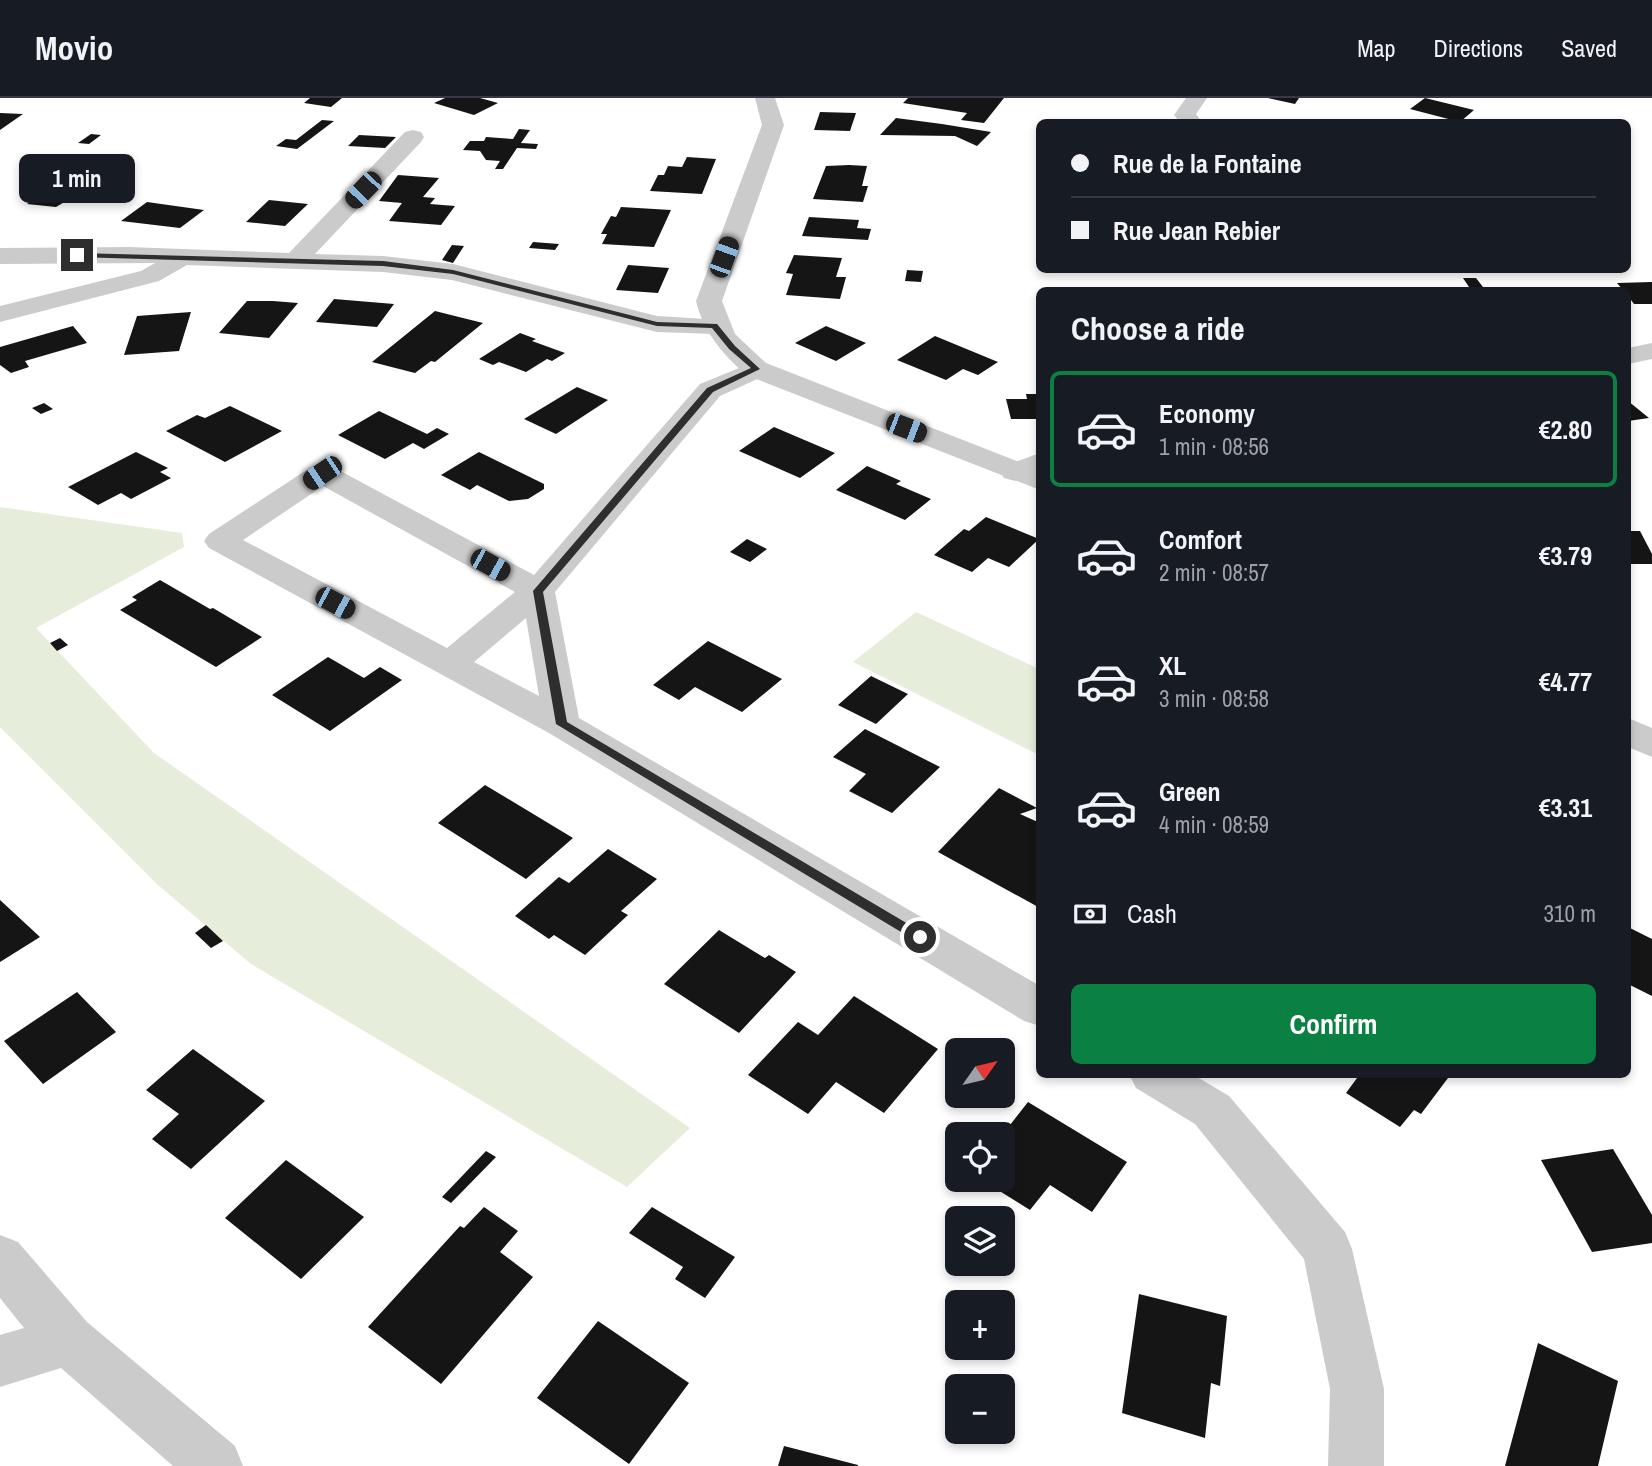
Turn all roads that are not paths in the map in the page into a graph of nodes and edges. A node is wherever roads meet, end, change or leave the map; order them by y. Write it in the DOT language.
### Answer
graph roads {
  1 [pos="765,98"];
  2 [pos="1197,98"];
  3 [pos="1189,119"];
  4 [pos="413,137"];
  5 [pos="0,256"];
  6 [pos="186,257"];
  7 [pos="296,260"];
  8 [pos="0,314"];
  9 [pos="714,326"];
  10 [pos="1652,351"];
  11 [pos="1631,355"];
  12 [pos="756,369"];
  13 [pos="1031,472"];
  14 [pos="538,591"];
  15 [pos="449,664"];
  16 [pos="562,724"];
  17 [pos="1631,733"];
  18 [pos="1652,744"];
  19 [pos="1036,1006"];
  20 [pos="1159,1078"];
  21 [pos="0,1259"];
  22 [pos="68,1340"];
  23 [pos="0,1361"];
  24 [pos="215,1466"];
  25 [pos="1356,1466"];
  1 -- 9 [label="street"];
  2 -- 3 [label="street"];
  4 -- 7 [label="street"];
  5 -- 6 [label="street"];
  6 -- 7 [label="street"];
  6 -- 8 [label="street"];
  7 -- 9 [label="street"];
  9 -- 12 [label="street"];
  10 -- 11 [label="street"];
  12 -- 13 [label="street"];
  12 -- 14 [label="street"];
  14 -- 15 [label="street"];
  14 -- 15 [label="street"];
  14 -- 16 [label="street"];
  15 -- 16 [label="street"];
  16 -- 19 [label="street"];
  17 -- 18 [label="street"];
  20 -- 25 [label="street"];
  21 -- 22 [label="street"];
  22 -- 23 [label="street"];
  22 -- 24 [label="street"];
}
